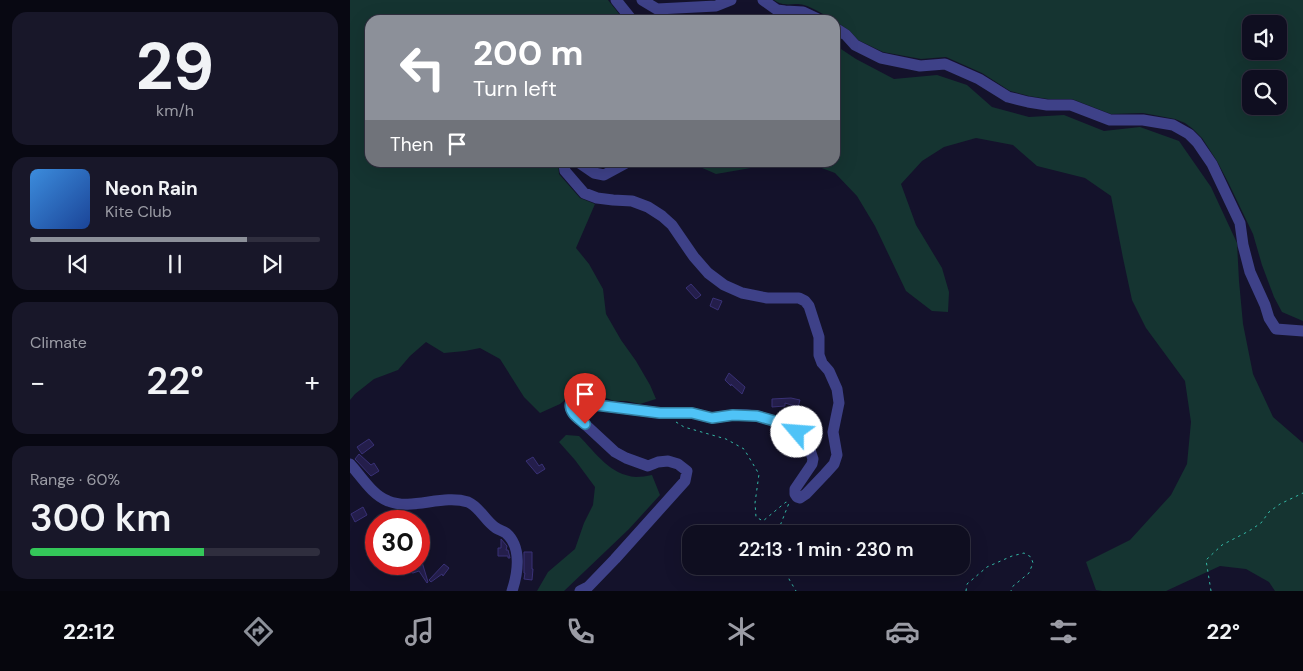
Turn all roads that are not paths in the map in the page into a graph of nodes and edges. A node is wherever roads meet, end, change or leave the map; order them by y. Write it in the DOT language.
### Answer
graph roads {
  1 [pos="616,0"];
  2 [pos="642,0"];
  3 [pos="731,0"];
  4 [pos="763,0"];
  5 [pos="628,15"];
  6 [pos="809,15"];
  7 [pos="840,32"];
  8 [pos="564,167"];
  9 [pos="586,167"];
  10 [pos="619,167"];
  11 [pos="1303,332"];
  12 [pos="350,464"];
  13 [pos="512,591"];
  14 [pos="580,591"];
  1 -- 5 [label="street"];
  2 -- 3 [label="street"];
  4 -- 6 [label="street"];
  7 -- 11 [label="street"];
  8 -- 14 [label="street"];
  9 -- 10 [label="street"];
  12 -- 13 [label="street"];
}
